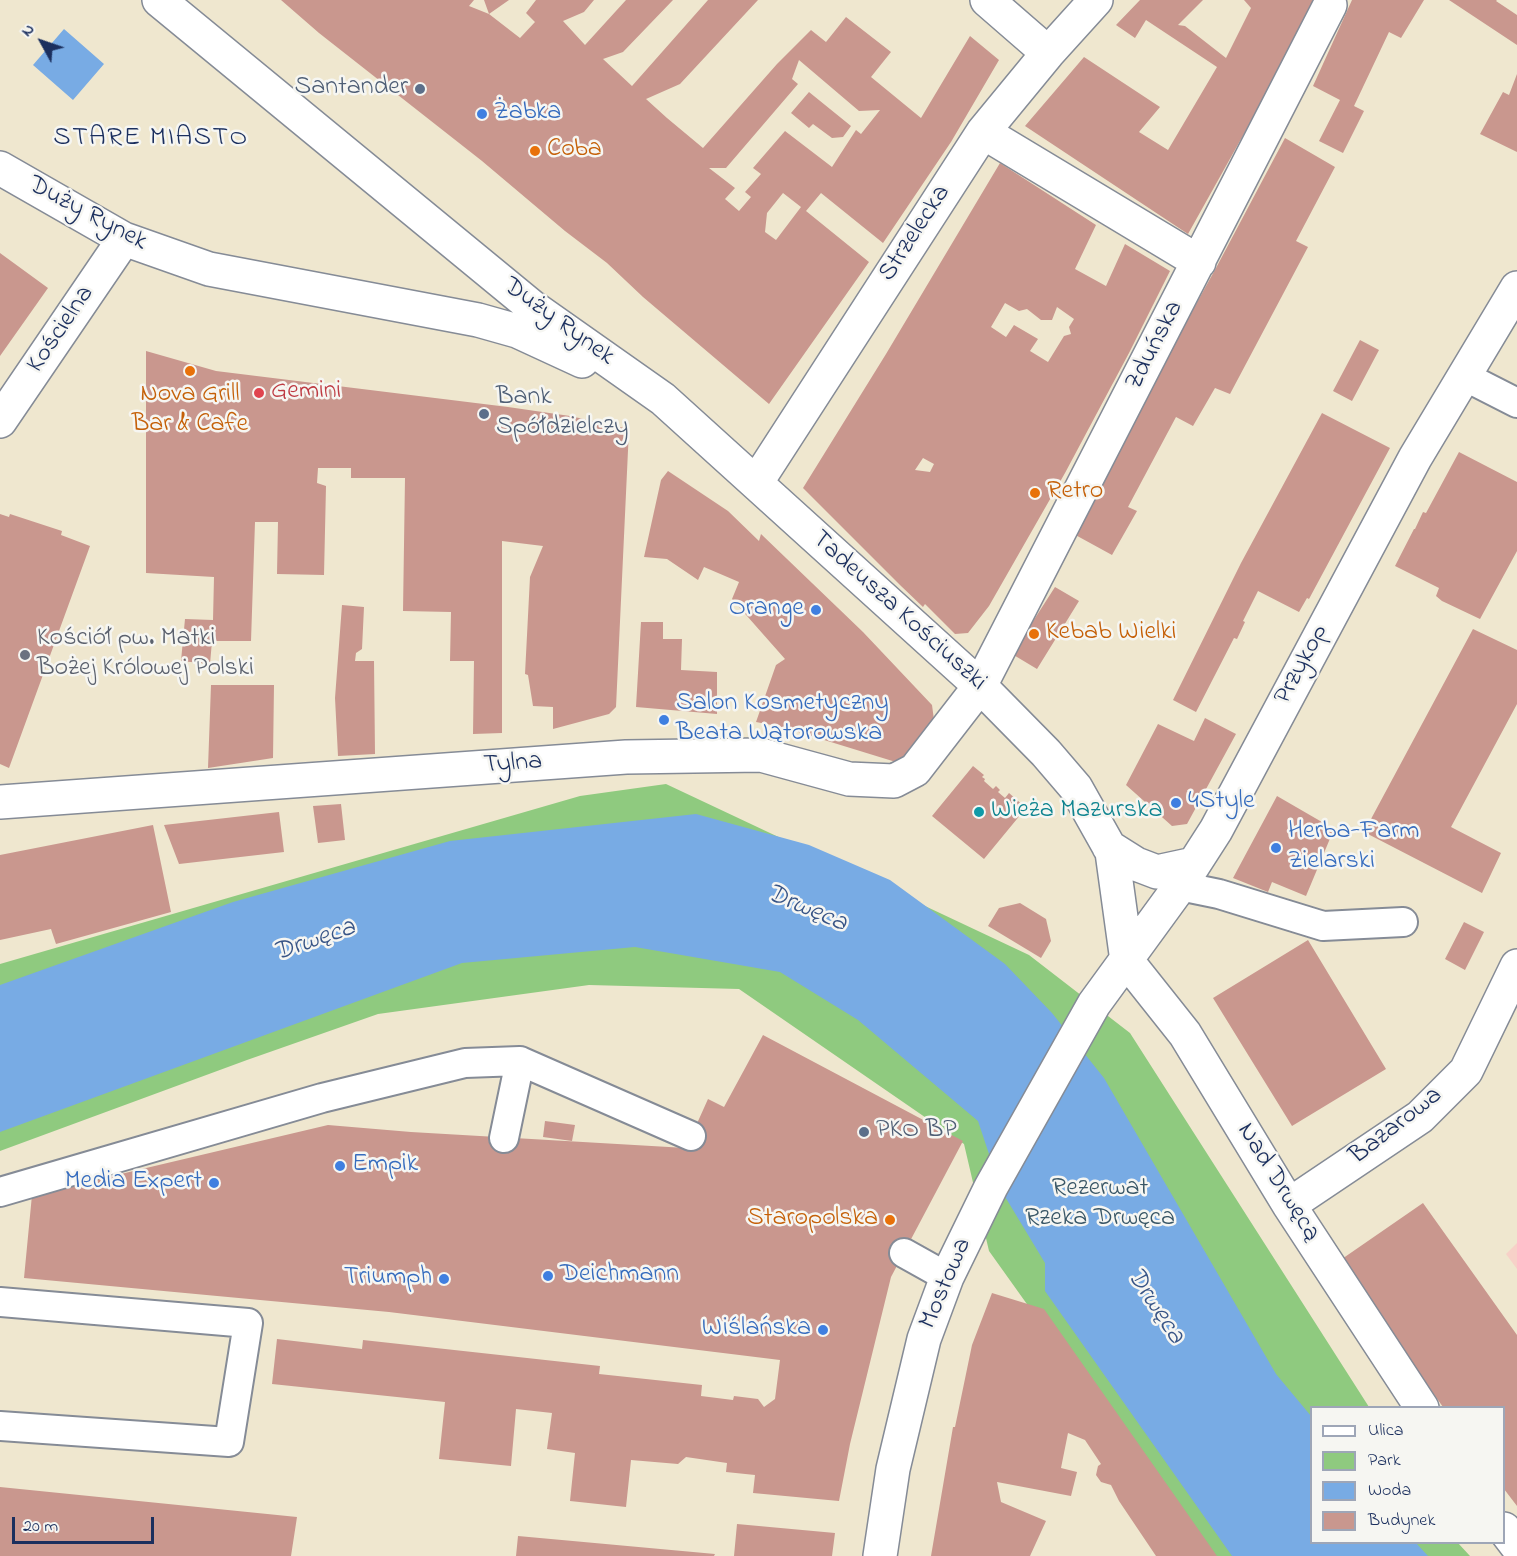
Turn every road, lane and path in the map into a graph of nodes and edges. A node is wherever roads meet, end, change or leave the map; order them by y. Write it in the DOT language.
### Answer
graph roads {
  1 [pos="159,0"];
  2 [pos="987,0"];
  3 [pos="1096,0"];
  4 [pos="1330,5"];
  5 [pos="1048,52"];
  6 [pos="982,132"];
  7 [pos="0,168"];
  8 [pos="124,239"];
  9 [pos="1199,262"];
  10 [pos="1517,288"];
  11 [pos="1464,376"];
  12 [pos="663,399"];
  13 [pos="1517,403"];
  14 [pos="0,421"];
  15 [pos="756,483"];
  16 [pos="980,686"];
  17 [pos="0,802"];
  18 [pos="1108,847"];
  19 [pos="1187,875"];
  20 [pos="1403,922"];
  21 [pos="1127,961"];
  22 [pos="1517,966"];
  23 [pos="1078,1035"];
  24 [pos="520,1061"];
  25 [pos="691,1136"];
  26 [pos="504,1138"];
  27 [pos="0,1192"];
  28 [pos="1289,1205"];
  29 [pos="904,1253"];
  30 [pos="947,1277"];
  31 [pos="0,1302"];
  32 [pos="1421,1406"];
  33 [pos="0,1426"];
  34 [pos="1505,1531"];
  35 [pos="1517,1546"];
  36 [pos="880,1556"];
  1 -- 12 [label="street, Duży Rynek"];
  2 -- 5 [label="street"];
  3 -- 5 [label="street, Strzelecka"];
  4 -- 9 [label="street, Zduńska"];
  5 -- 6 [label="street, Strzelecka"];
  6 -- 9 [label="street"];
  6 -- 15 [label="street, Strzelecka"];
  7 -- 8 [label="street, Duży Rynek"];
  8 -- 12 [label="street, Duży Rynek"];
  8 -- 14 [label="street, Kościelna"];
  9 -- 16 [label="street, Zduńska"];
  10 -- 11 [label="street, Przykop"];
  11 -- 13 [label="lane"];
  11 -- 19 [label="street, Przykop"];
  12 -- 15 [label="street, Tadeusza Kościuszki"];
  15 -- 16 [label="street, Tadeusza Kościuszki"];
  16 -- 17 [label="street, Tylna"];
  16 -- 18 [label="street, Tadeusza Kościuszki"];
  18 -- 19 [label="street"];
  18 -- 21 [label="street, Tadeusza Kościuszki"];
  19 -- 20 [label="lane"];
  19 -- 21 [label="street, Przykop"];
  21 -- 23 [label="street, Przykop"];
  21 -- 28 [label="street, Nad Drwęcą"];
  22 -- 28 [label="street, Bazarowa"];
  23 -- 30 [label="street, Mostowa"];
  24 -- 25 [label="lane"];
  24 -- 26 [label="lane"];
  24 -- 27 [label="lane"];
  28 -- 32 [label="street, Nad Drwęcą"];
  29 -- 30 [label="lane"];
  30 -- 36 [label="street, Mostowa"];
  31 -- 33 [label="lane"];
  34 -- 35 [label="street"];
}
